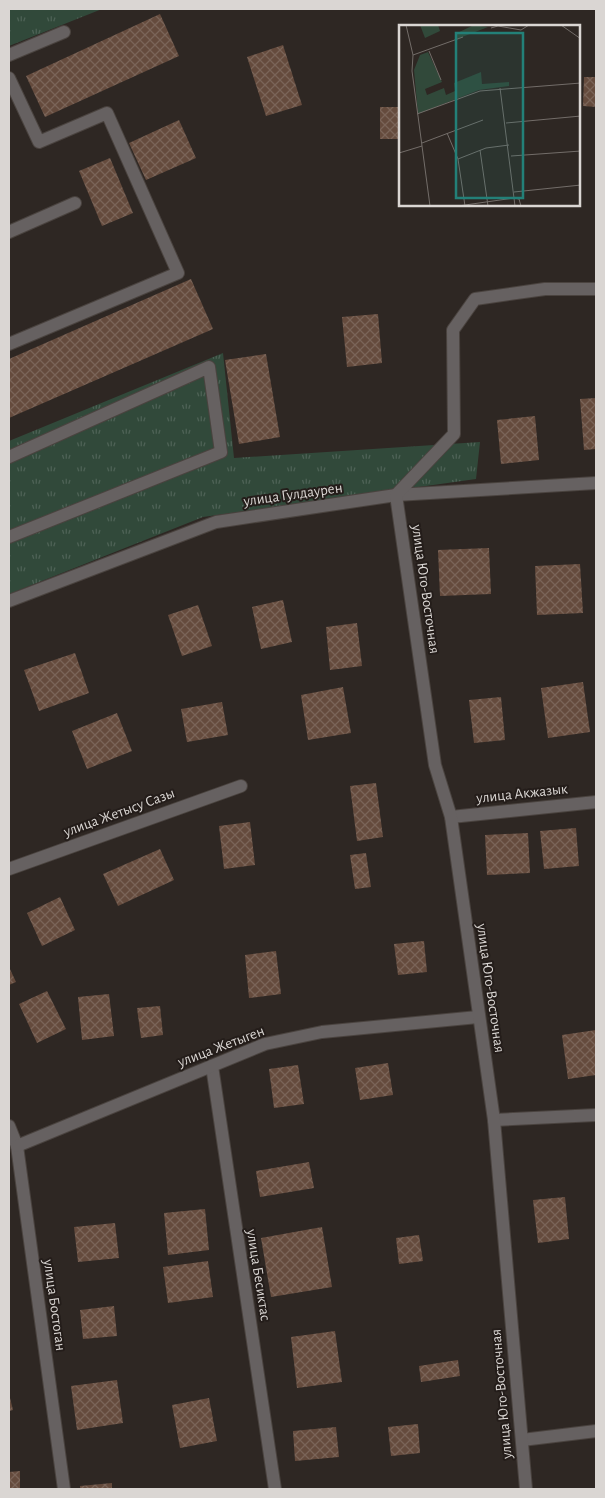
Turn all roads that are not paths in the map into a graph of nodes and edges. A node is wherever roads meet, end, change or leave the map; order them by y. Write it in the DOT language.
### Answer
graph roads {
  1 [pos="64,32"];
  2 [pos="9,55"];
  3 [pos="9,78"];
  4 [pos="75,203"];
  5 [pos="9,232"];
  6 [pos="596,289"];
  7 [pos="9,344"];
  8 [pos="9,457"];
  9 [pos="596,483"];
  10 [pos="396,495"];
  11 [pos="9,537"];
  12 [pos="9,601"];
  13 [pos="241,786"];
  14 [pos="596,802"];
  15 [pos="451,817"];
  16 [pos="9,869"];
  17 [pos="478,1017"];
  18 [pos="212,1066"];
  19 [pos="596,1114"];
  20 [pos="494,1120"];
  21 [pos="9,1126"];
  22 [pos="17,1146"];
  23 [pos="596,1431"];
  24 [pos="522,1440"];
  25 [pos="64,1489"];
  26 [pos="275,1489"];
  27 [pos="526,1489"];
  1 -- 2 [label="street"];
  3 -- 7 [label="street"];
  4 -- 5 [label="street"];
  6 -- 10 [label="street"];
  8 -- 11 [label="street"];
  9 -- 10 [label="street, улица Гулдаурен"];
  10 -- 12 [label="street, улица Гулдаурен"];
  10 -- 15 [label="street, улица Юго-Восточная"];
  13 -- 16 [label="street, улица Жетысу Сазы"];
  14 -- 15 [label="street, улица Акжазык"];
  15 -- 17 [label="street, улица Юго-Восточная"];
  17 -- 18 [label="street, улица Жетыген"];
  17 -- 20 [label="street, улица Юго-Восточная"];
  18 -- 22 [label="street, улица Жетыген"];
  18 -- 26 [label="street, улица Бесиктас"];
  19 -- 20 [label="street"];
  20 -- 24 [label="street, улица Юго-Восточная"];
  21 -- 22 [label="street, улица Бостоган"];
  22 -- 25 [label="street, улица Бостоган"];
  23 -- 24 [label="street"];
  24 -- 27 [label="street, улица Юго-Восточная"];
}
